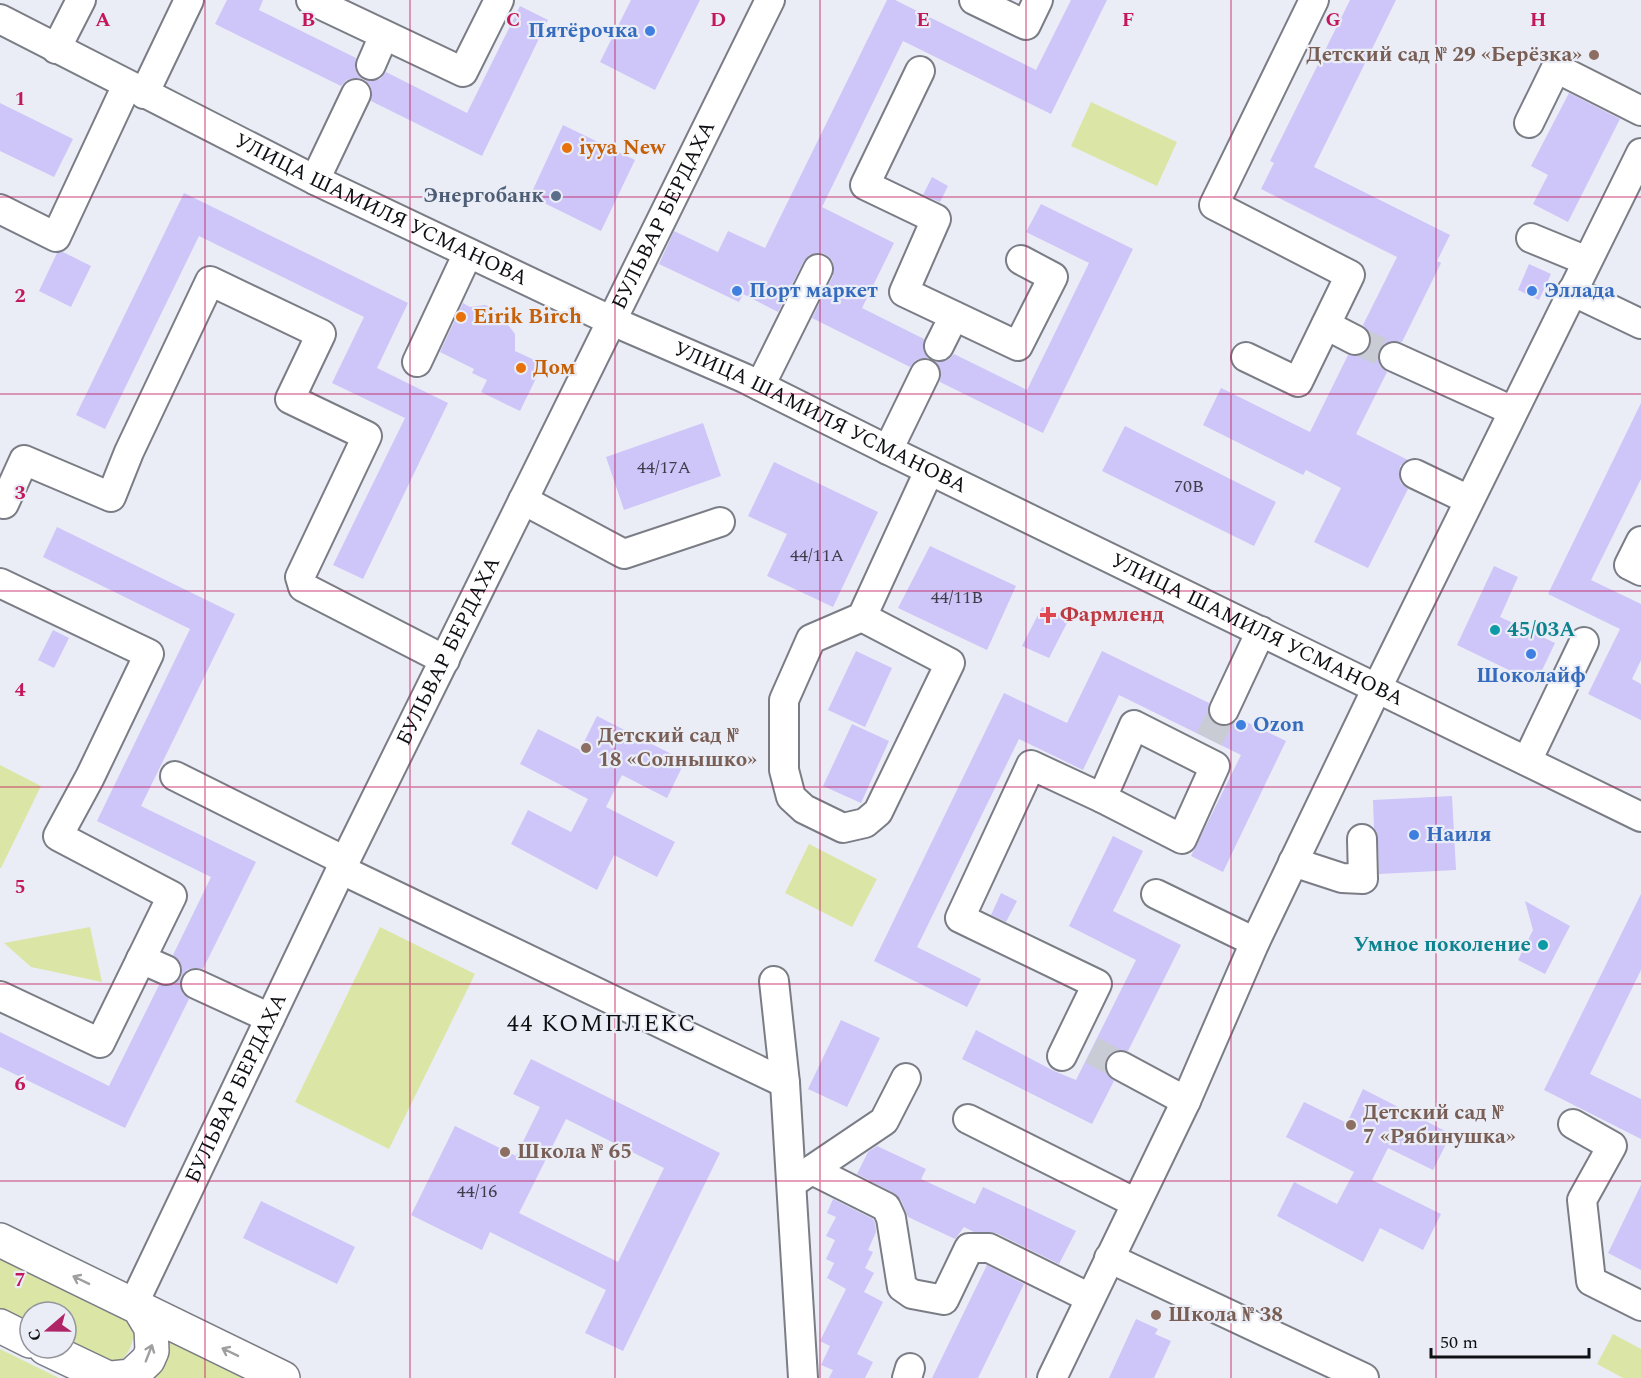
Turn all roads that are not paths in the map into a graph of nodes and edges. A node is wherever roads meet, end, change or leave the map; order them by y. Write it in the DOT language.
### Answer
graph roads {
  1 [pos="81,0"];
  2 [pos="189,0"];
  3 [pos="311,0"];
  4 [pos="499,0"];
  5 [pos="770,0"];
  6 [pos="974,0"];
  7 [pos="1038,0"];
  8 [pos="1314,0"];
  9 [pos="0,19"];
  10 [pos="384,35"];
  11 [pos="56,49"];
  12 [pos="370,65"];
  13 [pos="920,71"];
  14 [pos="135,89"];
  15 [pos="356,94"];
  16 [pos="1641,111"];
  17 [pos="1529,123"];
  18 [pos="1641,153"];
  19 [pos="315,180"];
  20 [pos="0,209"];
  21 [pos="1531,238"];
  22 [pos="468,253"];
  23 [pos="1021,260"];
  24 [pos="1587,261"];
  25 [pos="818,269"];
  26 [pos="1572,291"];
  27 [pos="954,316"];
  28 [pos="612,321"];
  29 [pos="1641,324"];
  30 [pos="1326,325"];
  31 [pos="1356,339"];
  32 [pos="939,346"];
  33 [pos="1246,357"];
  34 [pos="1394,357"];
  35 [pos="417,362"];
  36 [pos="925,374"];
  37 [pos="760,386"];
  38 [pos="1513,411"];
  39 [pos="888,450"];
  40 [pos="929,471"];
  41 [pos="1415,474"];
  42 [pos="523,500"];
  43 [pos="1469,500"];
  44 [pos="1,506"];
  45 [pos="720,522"];
  46 [pos="1641,541"];
  47 [pos="1641,571"];
  48 [pos="0,583"];
  49 [pos="862,617"];
  50 [pos="1261,631"];
  51 [pos="1584,642"];
  52 [pos="445,660"];
  53 [pos="1377,688"];
  54 [pos="1224,711"];
  55 [pos="1527,761"];
  56 [pos="175,776"];
  57 [pos="1102,798"];
  58 [pos="1641,818"];
  59 [pos="1362,839"];
  60 [pos="1293,862"];
  61 [pos="344,865"];
  62 [pos="1156,894"];
  63 [pos="1255,942"];
  64 [pos="774,981"];
  65 [pos="196,984"];
  66 [pos="0,996"];
  67 [pos="270,1018"];
  68 [pos="1075,1048"];
  69 [pos="1121,1066"];
  70 [pos="906,1078"];
  71 [pos="785,1083"];
  72 [pos="1186,1101"];
  73 [pos="968,1119"];
  74 [pos="1573,1124"];
  75 [pos="801,1177"];
  76 [pos="1136,1203"];
  77 [pos="0,1240"];
  78 [pos="1109,1258"];
  79 [pos="1090,1298"];
  80 [pos="1641,1306"];
  81 [pos="136,1307"];
  82 [pos="0,1326"];
  83 [pos="18,1335"];
  84 [pos="71,1360"];
  85 [pos="110,1378"];
  86 [pos="283,1378"];
  87 [pos="804,1378"];
  88 [pos="1052,1378"];
  89 [pos="1364,1378"];
  1 -- 11 [label="street"];
  2 -- 14 [label="street"];
  3 -- 10 [label="street"];
  4 -- 10 [label="street"];
  5 -- 28 [label="street, БУЛЬВАР БЕРДАХА"];
  6 -- 7 [label="street"];
  8 -- 30 [label="street"];
  9 -- 11 [label="street, УЛИЦА ШАМИЛЯ УСМАНОВА"];
  10 -- 12 [label="street"];
  11 -- 14 [label="street, УЛИЦА ШАМИЛЯ УСМАНОВА"];
  13 -- 27 [label="street"];
  14 -- 19 [label="street, УЛИЦА ШАМИЛЯ УСМАНОВА"];
  14 -- 20 [label="street"];
  15 -- 19 [label="street"];
  16 -- 17 [label="street"];
  18 -- 24 [label="street"];
  19 -- 22 [label="street, УЛИЦА ШАМИЛЯ УСМАНОВА"];
  21 -- 24 [label="street"];
  22 -- 28 [label="street, УЛИЦА ШАМИЛЯ УСМАНОВА"];
  22 -- 35 [label="street"];
  23 -- 27 [label="street"];
  24 -- 26 [label="street"];
  25 -- 37 [label="street"];
  26 -- 29 [label="street"];
  26 -- 38 [label="street"];
  27 -- 32 [label="street"];
  28 -- 37 [label="street, УЛИЦА ШАМИЛЯ УСМАНОВА"];
  28 -- 42 [label="street, БУЛЬВАР БЕРДАХА"];
  30 -- 31 [label="street"];
  30 -- 33 [label="street"];
  34 -- 38 [label="street"];
  36 -- 39 [label="street"];
  37 -- 39 [label="street, УЛИЦА ШАМИЛЯ УСМАНОВА"];
  38 -- 43 [label="street"];
  39 -- 40 [label="street, УЛИЦА ШАМИЛЯ УСМАНОВА"];
  40 -- 49 [label="street"];
  40 -- 50 [label="street, УЛИЦА ШАМИЛЯ УСМАНОВА"];
  41 -- 43 [label="street"];
  42 -- 45 [label="street"];
  42 -- 52 [label="street, БУЛЬВАР БЕРДАХА"];
  43 -- 53 [label="street"];
  44 -- 52 [label="street"];
  46 -- 47 [label="street"];
  48 -- 66 [label="street"];
  49 -- 49 [label="street"];
  50 -- 53 [label="street, УЛИЦА ШАМИЛЯ УСМАНОВА"];
  50 -- 54 [label="street"];
  51 -- 55 [label="street"];
  52 -- 61 [label="street, БУЛЬВАР БЕРДАХА"];
  53 -- 55 [label="street, УЛИЦА ШАМИЛЯ УСМАНОВА"];
  53 -- 60 [label="street"];
  55 -- 58 [label="street, УЛИЦА ШАМИЛЯ УСМАНОВА"];
  56 -- 61 [label="street"];
  57 -- 57 [label="street"];
  57 -- 68 [label="street"];
  59 -- 60 [label="street"];
  60 -- 63 [label="street"];
  61 -- 67 [label="street, БУЛЬВАР БЕРДАХА"];
  61 -- 71 [label="street"];
  62 -- 63 [label="street"];
  63 -- 72 [label="street"];
  64 -- 71 [label="street"];
  65 -- 67 [label="street"];
  67 -- 81 [label="street, БУЛЬВАР БЕРДАХА"];
  69 -- 72 [label="street"];
  70 -- 75 [label="street"];
  71 -- 75 [label="street"];
  72 -- 76 [label="street"];
  73 -- 76 [label="street"];
  74 -- 80 [label="street"];
  75 -- 79 [label="street"];
  75 -- 87 [label="street"];
  76 -- 78 [label="street"];
  81 -- 77 [label="main road, one-way"];
  78 -- 79 [label="street"];
  78 -- 89 [label="street"];
  79 -- 88 [label="street"];
  85 -- 81 [label="main road, one-way"];
  86 -- 81 [label="main road, one-way"];
  82 -- 83 [label="main road"];
  84 -- 85 [label="main road"];
}
